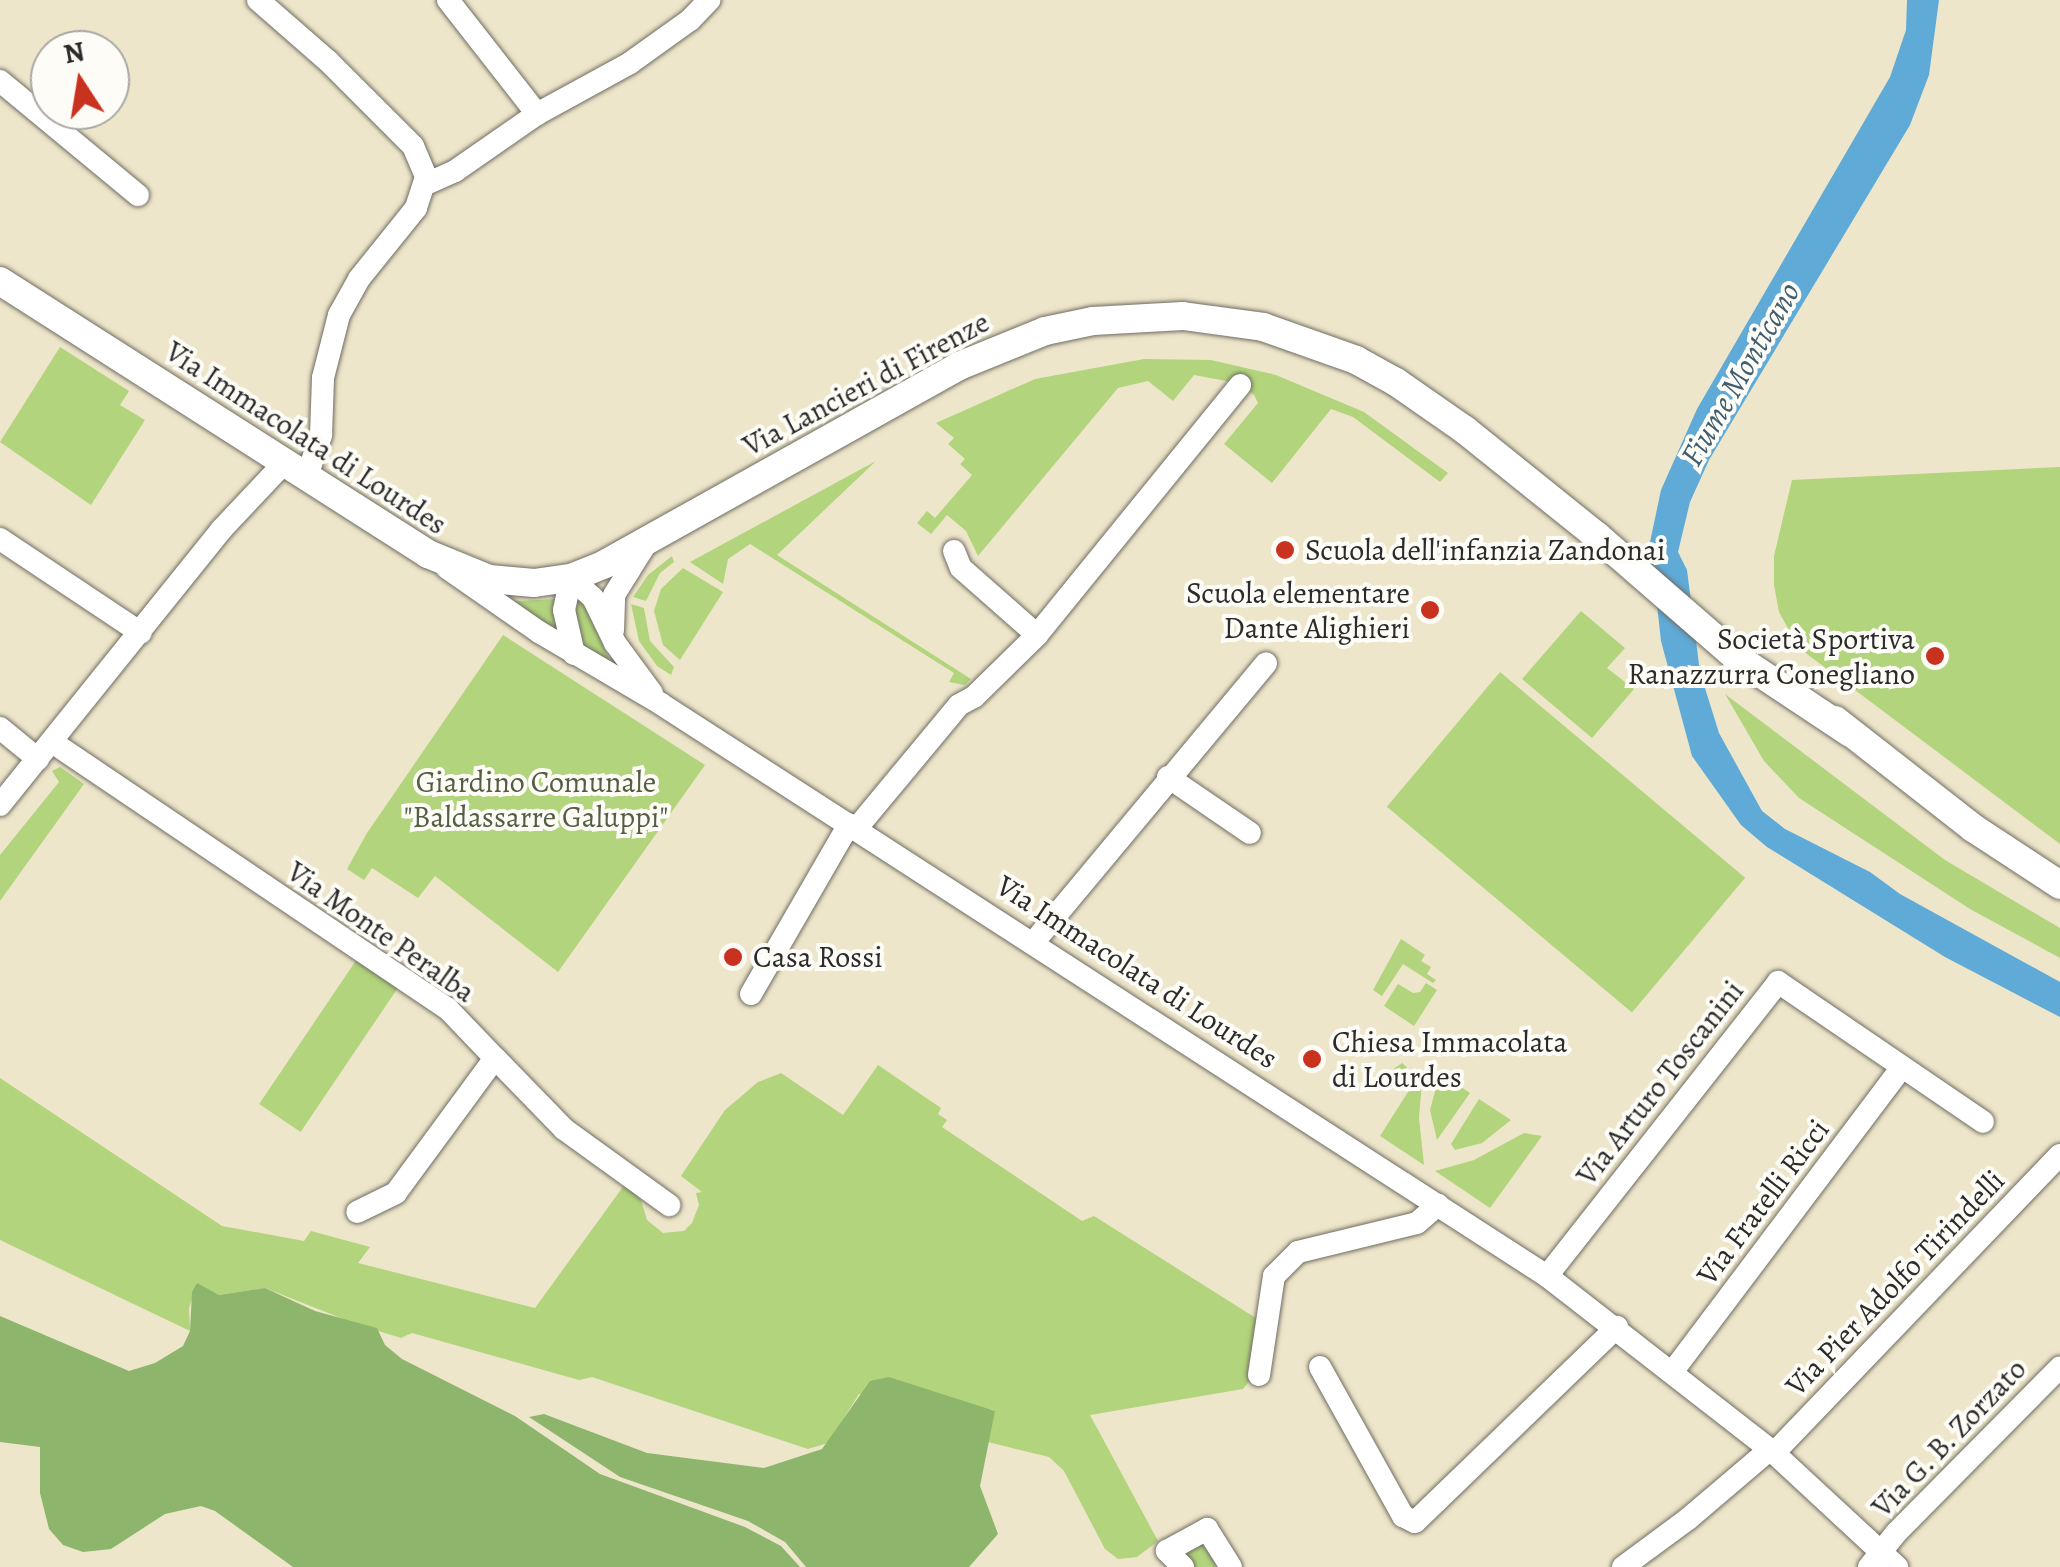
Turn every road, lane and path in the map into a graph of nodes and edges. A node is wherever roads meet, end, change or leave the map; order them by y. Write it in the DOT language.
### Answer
graph roads {
  1 [pos="258,0"];
  2 [pos="448,0"];
  3 [pos="709,0"];
  4 [pos="0,81"];
  5 [pos="537,114"];
  6 [pos="426,184"];
  7 [pos="138,195"];
  8 [pos="1,283"];
  9 [pos="1240,384"];
  10 [pos="296,469"];
  11 [pos="0,539"];
  12 [pos="648,541"];
  13 [pos="954,551"];
  14 [pos="428,554"];
  15 [pos="570,578"];
  16 [pos="141,633"];
  17 [pos="1037,635"];
  18 [pos="615,644"];
  19 [pos="574,654"];
  20 [pos="1266,663"];
  21 [pos="661,704"];
  22 [pos="0,728"];
  23 [pos="45,751"];
  24 [pos="1168,777"];
  25 [pos="0,805"];
  26 [pos="852,827"];
  27 [pos="1250,834"];
  28 [pos="2060,885"];
  29 [pos="1032,943"];
  30 [pos="751,994"];
  31 [pos="496,1058"];
  32 [pos="1900,1070"];
  33 [pos="1983,1122"];
  34 [pos="2060,1156"];
  35 [pos="1438,1204"];
  36 [pos="670,1205"];
  37 [pos="357,1212"];
  38 [pos="1547,1276"];
  39 [pos="1617,1327"];
  40 [pos="1320,1367"];
  41 [pos="2060,1367"];
  42 [pos="1673,1371"];
  43 [pos="1259,1375"];
  44 [pos="1772,1451"];
  45 [pos="1883,1562"];
  46 [pos="1184,1567"];
  47 [pos="1231,1567"];
  48 [pos="1623,1567"];
  1 -- 6 [label="street"];
  2 -- 5 [label="street"];
  3 -- 5 [label="street"];
  4 -- 7 [label="street"];
  5 -- 6 [label="street"];
  6 -- 10 [label="street"];
  8 -- 10 [label="main road, Via Immacolata di Lourdes"];
  9 -- 17 [label="street"];
  10 -- 14 [label="main road, Via Immacolata di Lourdes"];
  10 -- 16 [label="street"];
  11 -- 16 [label="street"];
  12 -- 15 [label="main road, Via Lancieri di Firenze"];
  12 -- 18 [label="street"];
  12 -- 28 [label="main road, Via Lancieri di Firenze"];
  13 -- 17 [label="street"];
  14 -- 15 [label="main road, Via Lancieri di Firenze"];
  14 -- 19 [label="street, Via Immacolata di Lourdes"];
  15 -- 18 [label="street, Via Immacolata di Lourdes"];
  15 -- 19 [label="street"];
  16 -- 23 [label="street"];
  17 -- 26 [label="street"];
  18 -- 21 [label="street, Via Immacolata di Lourdes"];
  19 -- 21 [label="street, Via Immacolata di Lourdes"];
  20 -- 24 [label="street"];
  21 -- 26 [label="street, Via Immacolata di Lourdes"];
  22 -- 23 [label="street, Via Monte Peralba"];
  23 -- 25 [label="street"];
  23 -- 31 [label="street, Via Monte Peralba"];
  24 -- 27 [label="street"];
  24 -- 29 [label="street"];
  26 -- 29 [label="street, Via Immacolata di Lourdes"];
  26 -- 30 [label="street"];
  29 -- 35 [label="street, Via Immacolata di Lourdes"];
  31 -- 36 [label="street, Via Monte Peralba"];
  31 -- 37 [label="street"];
  32 -- 33 [label="street, Via Arturo Toscanini"];
  32 -- 38 [label="street, Via Arturo Toscanini"];
  32 -- 42 [label="street, Via Fratelli Ricci"];
  34 -- 44 [label="street, Via Pier Adolfo Tirindelli"];
  35 -- 38 [label="street, Via Immacolata di Lourdes"];
  35 -- 43 [label="street"];
  38 -- 39 [label="street, Via Immacolata di Lourdes"];
  39 -- 40 [label="street"];
  39 -- 42 [label="street, Via Immacolata di Lourdes"];
  41 -- 45 [label="street, Via G. B. Zorzato"];
  42 -- 44 [label="street, Via Immacolata di Lourdes"];
  44 -- 45 [label="street, Via Immacolata di Lourdes"];
  44 -- 48 [label="street, Via Pier Adolfo Tirindelli"];
  46 -- 47 [label="street"];
}
